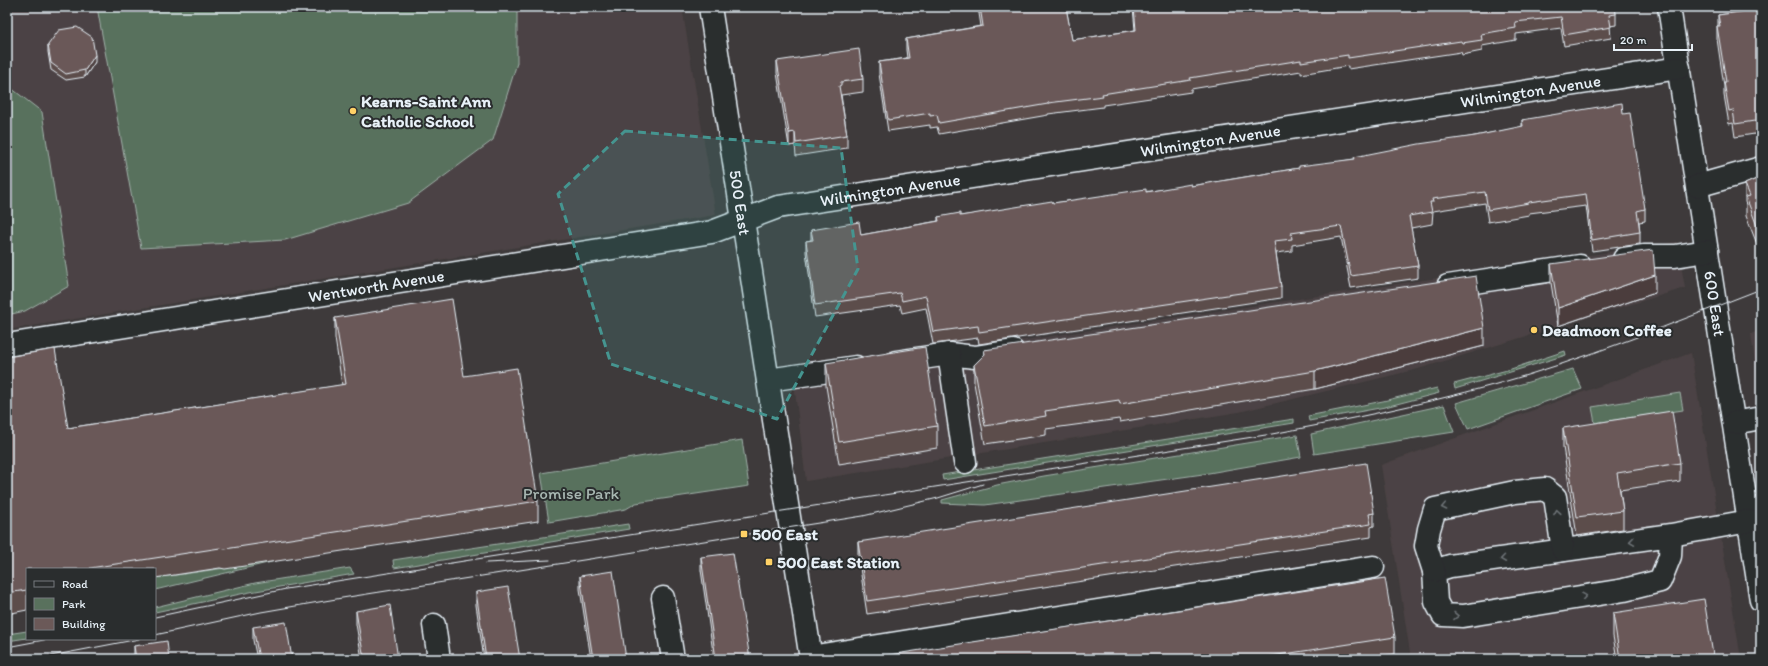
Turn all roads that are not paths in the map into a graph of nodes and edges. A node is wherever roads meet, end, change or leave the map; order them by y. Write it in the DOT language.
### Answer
graph roads {
  1 [pos="710,7"];
  2 [pos="1669,7"];
  3 [pos="1679,68"];
  4 [pos="1761,168"];
  5 [pos="1697,186"];
  6 [pos="744,220"];
  7 [pos="1707,251"];
  8 [pos="1424,289"];
  9 [pos="7,345"];
  10 [pos="1030,348"];
  11 [pos="949,354"];
  12 [pos="768,380"];
  13 [pos="1761,418"];
  14 [pos="1734,423"];
  15 [pos="965,462"];
  16 [pos="1749,521"];
  17 [pos="1671,535"];
  18 [pos="1563,550"];
  19 [pos="1373,567"];
  20 [pos="1434,571"];
  21 [pos="663,598"];
  22 [pos="1761,600"];
  23 [pos="434,626"];
  24 [pos="810,658"];
  25 [pos="439,659"];
  26 [pos="673,659"];
  1 -- 6 [label="street, 500 East"];
  2 -- 3 [label="street, 600 East"];
  3 -- 5 [label="street, 600 East"];
  3 -- 6 [label="street, Wilmington Avenue"];
  4 -- 5 [label="street"];
  5 -- 7 [label="street, 600 East"];
  6 -- 9 [label="street, Wentworth Avenue"];
  6 -- 12 [label="street, 500 East"];
  7 -- 8 [label="street"];
  7 -- 14 [label="street, 600 East"];
  10 -- 11 [label="street"];
  11 -- 12 [label="street"];
  11 -- 15 [label="street"];
  12 -- 24 [label="street, 500 East"];
  13 -- 14 [label="street"];
  14 -- 16 [label="street, 600 East"];
  16 -- 17 [label="street"];
  16 -- 22 [label="street, 600 East"];
  17 -- 18 [label="street, one-way"];
  20 -- 17 [label="street, one-way"];
  18 -- 20 [label="street, one-way"];
  18 -- 20 [label="street, one-way"];
  19 -- 24 [label="street"];
  21 -- 26 [label="street"];
  23 -- 25 [label="street"];
}
